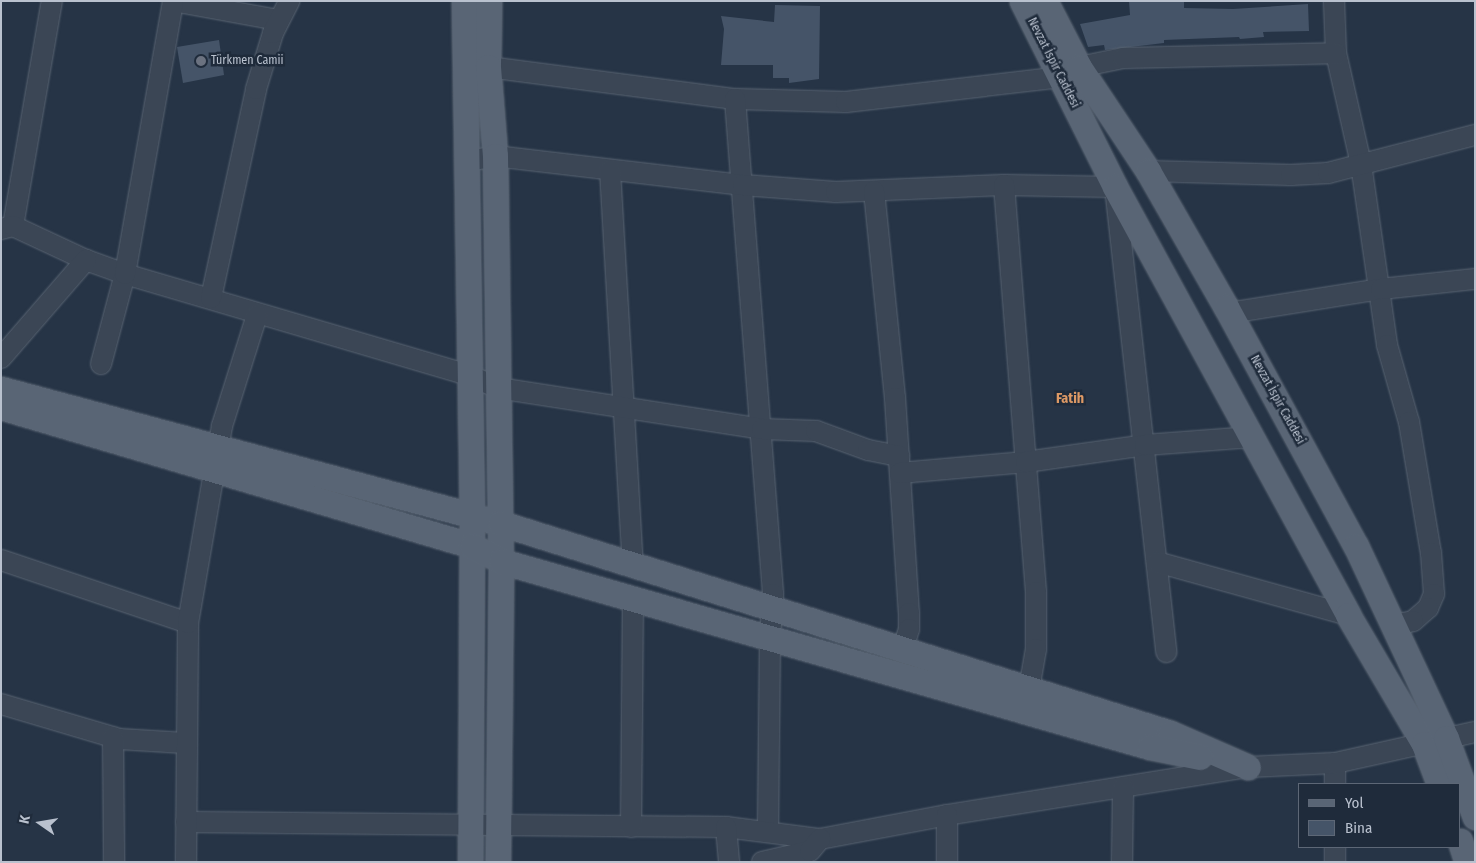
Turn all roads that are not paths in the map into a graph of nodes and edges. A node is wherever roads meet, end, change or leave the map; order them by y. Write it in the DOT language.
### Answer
graph roads {
  1 [pos="52,1"];
  2 [pos="173,1"];
  3 [pos="288,1"];
  4 [pos="464,1"];
  5 [pos="489,1"];
  6 [pos="1022,1"];
  7 [pos="1045,1"];
  8 [pos="1334,1"];
  9 [pos="278,20"];
  10 [pos="1336,53"];
  11 [pos="488,67"];
  12 [pos="1070,72"];
  13 [pos="735,99"];
  14 [pos="1475,135"];
  15 [pos="495,156"];
  16 [pos="468,160"];
  17 [pos="1362,164"];
  18 [pos="610,170"];
  19 [pos="1148,172"];
  20 [pos="743,185"];
  21 [pos="1004,185"];
  22 [pos="1115,187"];
  23 [pos="874,191"];
  24 [pos="7,228"];
  25 [pos="86,260"];
  26 [pos="125,274"];
  27 [pos="1475,279"];
  28 [pos="1381,289"];
  29 [pos="211,298"];
  30 [pos="1229,313"];
  31 [pos="257,315"];
  32 [pos="1,358"];
  33 [pos="101,364"];
  34 [pos="470,376"];
  35 [pos="498,388"];
  36 [pos="1,389"];
  37 [pos="1,407"];
  38 [pos="625,408"];
  39 [pos="762,429"];
  40 [pos="1252,436"];
  41 [pos="1145,445"];
  42 [pos="215,459"];
  43 [pos="1026,462"];
  44 [pos="900,464"];
  45 [pos="472,517"];
  46 [pos="500,523"];
  47 [pos="472,546"];
  48 [pos="1,560"];
  49 [pos="501,561"];
  50 [pos="1157,562"];
  51 [pos="633,564"];
  52 [pos="633,599"];
  53 [pos="772,608"];
  54 [pos="1348,615"];
  55 [pos="188,622"];
  56 [pos="1395,625"];
  57 [pos="770,638"];
  58 [pos="904,649"];
  59 [pos="1166,652"];
  60 [pos="1029,688"];
  61 [pos="1,704"];
  62 [pos="1475,732"];
  63 [pos="113,737"];
  64 [pos="1435,741"];
  65 [pos="185,743"];
  66 [pos="1335,763"];
  67 [pos="1248,767"];
  68 [pos="1335,783"];
  69 [pos="1439,783"];
  70 [pos="1457,783"];
  71 [pos="1123,787"];
  72 [pos="1461,790"];
  73 [pos="947,815"];
  74 [pos="1475,817"];
  75 [pos="186,822"];
  76 [pos="498,823"];
  77 [pos="470,825"];
  78 [pos="631,827"];
  79 [pos="726,827"];
  80 [pos="768,831"];
  81 [pos="820,839"];
  82 [pos="1461,845"];
  83 [pos="1335,848"];
  84 [pos="114,862"];
  85 [pos="186,862"];
  86 [pos="470,862"];
  87 [pos="498,862"];
  88 [pos="729,862"];
  89 [pos="762,862"];
  90 [pos="947,862"];
  91 [pos="1122,862"];
  92 [pos="1335,862"];
  93 [pos="1467,862"];
  1 -- 24 [label="street"];
  2 -- 9 [label="street"];
  2 -- 26 [label="street"];
  3 -- 9 [label="street"];
  4 -- 16 [label="main road"];
  5 -- 11 [label="main road"];
  6 -- 12 [label="main road, Nevzat İspir Caddesi"];
  7 -- 12 [label="main road, Nevzat İspir Caddesi"];
  8 -- 10 [label="street"];
  9 -- 29 [label="street"];
  10 -- 12 [label="street"];
  10 -- 17 [label="street"];
  11 -- 13 [label="street"];
  11 -- 15 [label="main road"];
  12 -- 13 [label="street"];
  12 -- 19 [label="main road, Nevzat İspir Caddesi"];
  12 -- 22 [label="main road, Nevzat İspir Caddesi"];
  13 -- 20 [label="street"];
  14 -- 17 [label="street"];
  15 -- 16 [label="street"];
  15 -- 18 [label="street"];
  15 -- 35 [label="main road"];
  16 -- 34 [label="main road"];
  17 -- 19 [label="street"];
  17 -- 28 [label="street"];
  18 -- 20 [label="street"];
  18 -- 38 [label="street"];
  19 -- 30 [label="main road, Nevzat İspir Caddesi"];
  20 -- 23 [label="street"];
  20 -- 39 [label="street"];
  21 -- 22 [label="street"];
  21 -- 23 [label="street"];
  21 -- 43 [label="street"];
  22 -- 40 [label="main road, Nevzat İspir Caddesi"];
  22 -- 41 [label="street"];
  23 -- 44 [label="street"];
  24 -- 25 [label="street"];
  25 -- 26 [label="street"];
  25 -- 32 [label="street"];
  26 -- 29 [label="street"];
  26 -- 33 [label="street"];
  27 -- 28 [label="street"];
  28 -- 30 [label="street"];
  28 -- 56 [label="street"];
  29 -- 31 [label="street"];
  30 -- 56 [label="main road, Nevzat İspir Caddesi"];
  31 -- 34 [label="street"];
  31 -- 42 [label="street"];
  34 -- 35 [label="street"];
  34 -- 45 [label="main road"];
  35 -- 38 [label="street"];
  35 -- 46 [label="main road"];
  36 -- 42 [label="main road"];
  37 -- 42 [label="main road"];
  38 -- 39 [label="street"];
  38 -- 51 [label="street"];
  39 -- 44 [label="street"];
  39 -- 53 [label="street"];
  40 -- 41 [label="street"];
  40 -- 54 [label="main road, Nevzat İspir Caddesi"];
  41 -- 43 [label="street"];
  41 -- 50 [label="street"];
  42 -- 45 [label="main road"];
  42 -- 47 [label="main road"];
  42 -- 55 [label="street"];
  43 -- 44 [label="street"];
  43 -- 60 [label="street"];
  44 -- 58 [label="street"];
  45 -- 46 [label="main road"];
  45 -- 47 [label="main road"];
  46 -- 49 [label="main road"];
  46 -- 51 [label="main road"];
  47 -- 49 [label="main road"];
  47 -- 77 [label="main road"];
  48 -- 55 [label="street"];
  49 -- 52 [label="main road"];
  49 -- 76 [label="main road"];
  50 -- 54 [label="street"];
  50 -- 59 [label="street"];
  51 -- 53 [label="main road"];
  52 -- 57 [label="main road"];
  52 -- 78 [label="street"];
  53 -- 57 [label="street"];
  53 -- 58 [label="main road"];
  54 -- 64 [label="main road, Nevzat İspir Caddesi"];
  55 -- 65 [label="street"];
  56 -- 64 [label="main road, Nevzat İspir Caddesi"];
  57 -- 67 [label="main road"];
  57 -- 80 [label="street"];
  58 -- 60 [label="main road"];
  60 -- 67 [label="main road"];
  61 -- 63 [label="street"];
  62 -- 64 [label="street"];
  63 -- 65 [label="street"];
  63 -- 84 [label="street"];
  64 -- 66 [label="street"];
  64 -- 69 [label="main road, Nevzat İspir Caddesi"];
  64 -- 70 [label="main road, Nevzat İspir Caddesi"];
  65 -- 75 [label="street"];
  66 -- 67 [label="street"];
  66 -- 68 [label="street"];
  67 -- 71 [label="street"];
  71 -- 73 [label="street"];
  71 -- 91 [label="street"];
  72 -- 74 [label="main road, Nevzat İspir Caddesi"];
  73 -- 81 [label="street"];
  73 -- 90 [label="street"];
  75 -- 77 [label="street"];
  75 -- 85 [label="street"];
  76 -- 77 [label="street"];
  76 -- 78 [label="street"];
  76 -- 87 [label="main road"];
  77 -- 86 [label="main road"];
  78 -- 79 [label="street"];
  79 -- 80 [label="street"];
  79 -- 88 [label="street"];
  80 -- 81 [label="street"];
  81 -- 89 [label="street"];
  82 -- 93 [label="main road"];
  83 -- 92 [label="street"];
}
